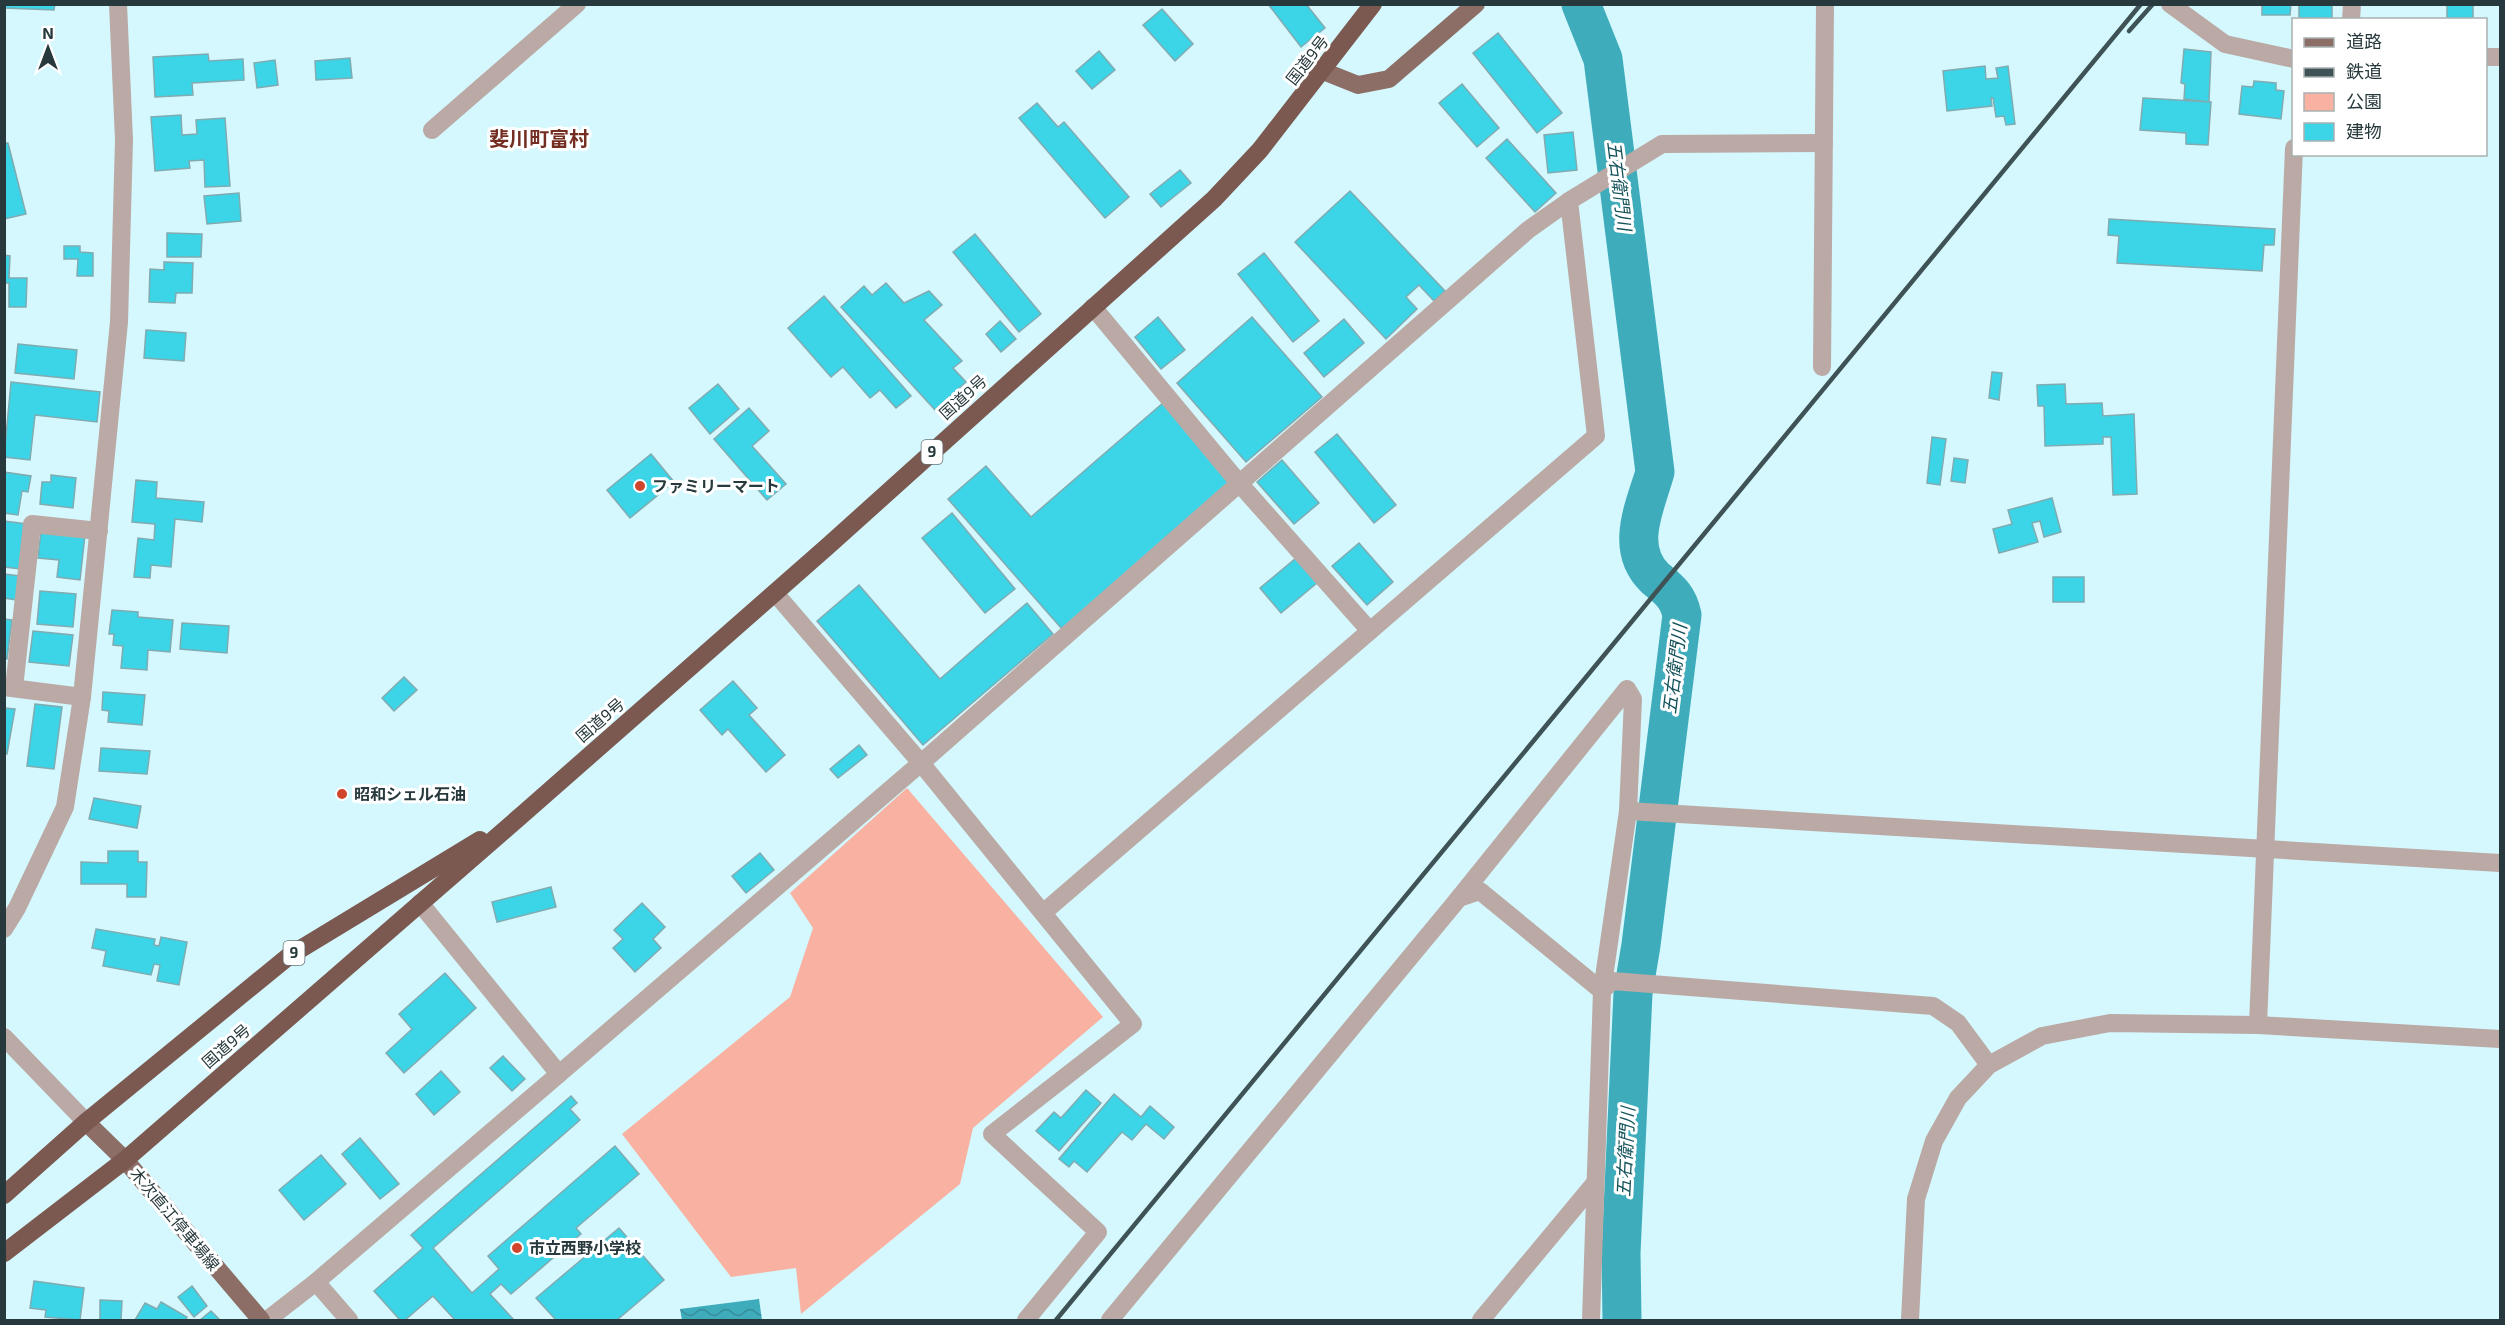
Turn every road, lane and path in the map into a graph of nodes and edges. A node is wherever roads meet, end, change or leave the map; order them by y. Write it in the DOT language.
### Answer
graph roads {
  1 [pos="118,4"];
  2 [pos="577,4"];
  3 [pos="1373,4"];
  4 [pos="1476,4"];
  5 [pos="1825,4"];
  6 [pos="2170,4"];
  7 [pos="2292,59"];
  8 [pos="1323,71"];
  9 [pos="432,130"];
  10 [pos="1824,142"];
  11 [pos="2294,156"];
  12 [pos="1569,201"];
  13 [pos="1093,307"];
  14 [pos="1822,367"];
  15 [pos="1239,483"];
  16 [pos="99,531"];
  17 [pos="775,593"];
  18 [pos="1370,631"];
  19 [pos="9,688"];
  20 [pos="82,696"];
  21 [pos="921,763"];
  22 [pos="1628,811"];
  23 [pos="523,814"];
  24 [pos="2265,850"];
  25 [pos="2500,863"];
  26 [pos="1459,898"];
  27 [pos="420,903"];
  28 [pos="10,905"];
  29 [pos="1044,912"];
  30 [pos="4,928"];
  31 [pos="1602,992"];
  32 [pos="2258,1024"];
  33 [pos="4,1037"];
  34 [pos="2500,1039"];
  35 [pos="1989,1065"];
  36 [pos="559,1074"];
  37 [pos="86,1122"];
  38 [pos="124,1160"];
  39 [pos="1594,1184"];
  40 [pos="4,1195"];
  41 [pos="4,1253"];
  42 [pos="316,1282"];
  43 [pos="261,1320"];
  44 [pos="267,1320"];
  45 [pos="349,1320"];
  46 [pos="1026,1320"];
  47 [pos="1110,1320"];
  48 [pos="1481,1320"];
  49 [pos="1591,1320"];
  50 [pos="1910,1320"];
  1 -- 16 [label="street"];
  2 -- 9 [label="street"];
  3 -- 8 [label="highway, 国道9号 / 9"];
  4 -- 8 [label="main road"];
  5 -- 10 [label="street"];
  6 -- 7 [label="street"];
  8 -- 13 [label="highway, 国道9号 / 9"];
  10 -- 12 [label="street"];
  10 -- 14 [label="street"];
  11 -- 24 [label="street"];
  12 -- 15 [label="street"];
  12 -- 18 [label="street"];
  13 -- 15 [label="street"];
  13 -- 17 [label="highway, 国道9号 / 9"];
  15 -- 18 [label="street"];
  15 -- 21 [label="street"];
  16 -- 19 [label="street"];
  16 -- 20 [label="street"];
  17 -- 21 [label="street"];
  17 -- 23 [label="highway, 国道9号 / 9"];
  18 -- 29 [label="street"];
  19 -- 20 [label="street"];
  20 -- 28 [label="street"];
  21 -- 29 [label="street"];
  21 -- 36 [label="street"];
  22 -- 24 [label="street"];
  22 -- 26 [label="street"];
  22 -- 31 [label="street"];
  23 -- 27 [label="highway, 国道9号 / 9"];
  23 -- 37 [label="highway, 国道9号 / 9"];
  24 -- 25 [label="street"];
  24 -- 32 [label="street"];
  26 -- 31 [label="street"];
  26 -- 47 [label="street"];
  27 -- 36 [label="street"];
  27 -- 38 [label="highway, 国道9号 / 9"];
  28 -- 30 [label="street"];
  29 -- 46 [label="street"];
  31 -- 35 [label="street"];
  31 -- 39 [label="street"];
  32 -- 34 [label="street"];
  32 -- 35 [label="street"];
  33 -- 37 [label="street"];
  35 -- 50 [label="street"];
  36 -- 42 [label="street"];
  37 -- 38 [label="main road, 木次直江停車場線"];
  37 -- 40 [label="highway, 国道9号 / 9"];
  38 -- 41 [label="highway, 国道9号 / 9"];
  38 -- 43 [label="main road, 木次直江停車場線"];
  39 -- 48 [label="street"];
  39 -- 49 [label="street"];
  42 -- 44 [label="street"];
  42 -- 45 [label="street"];
}
